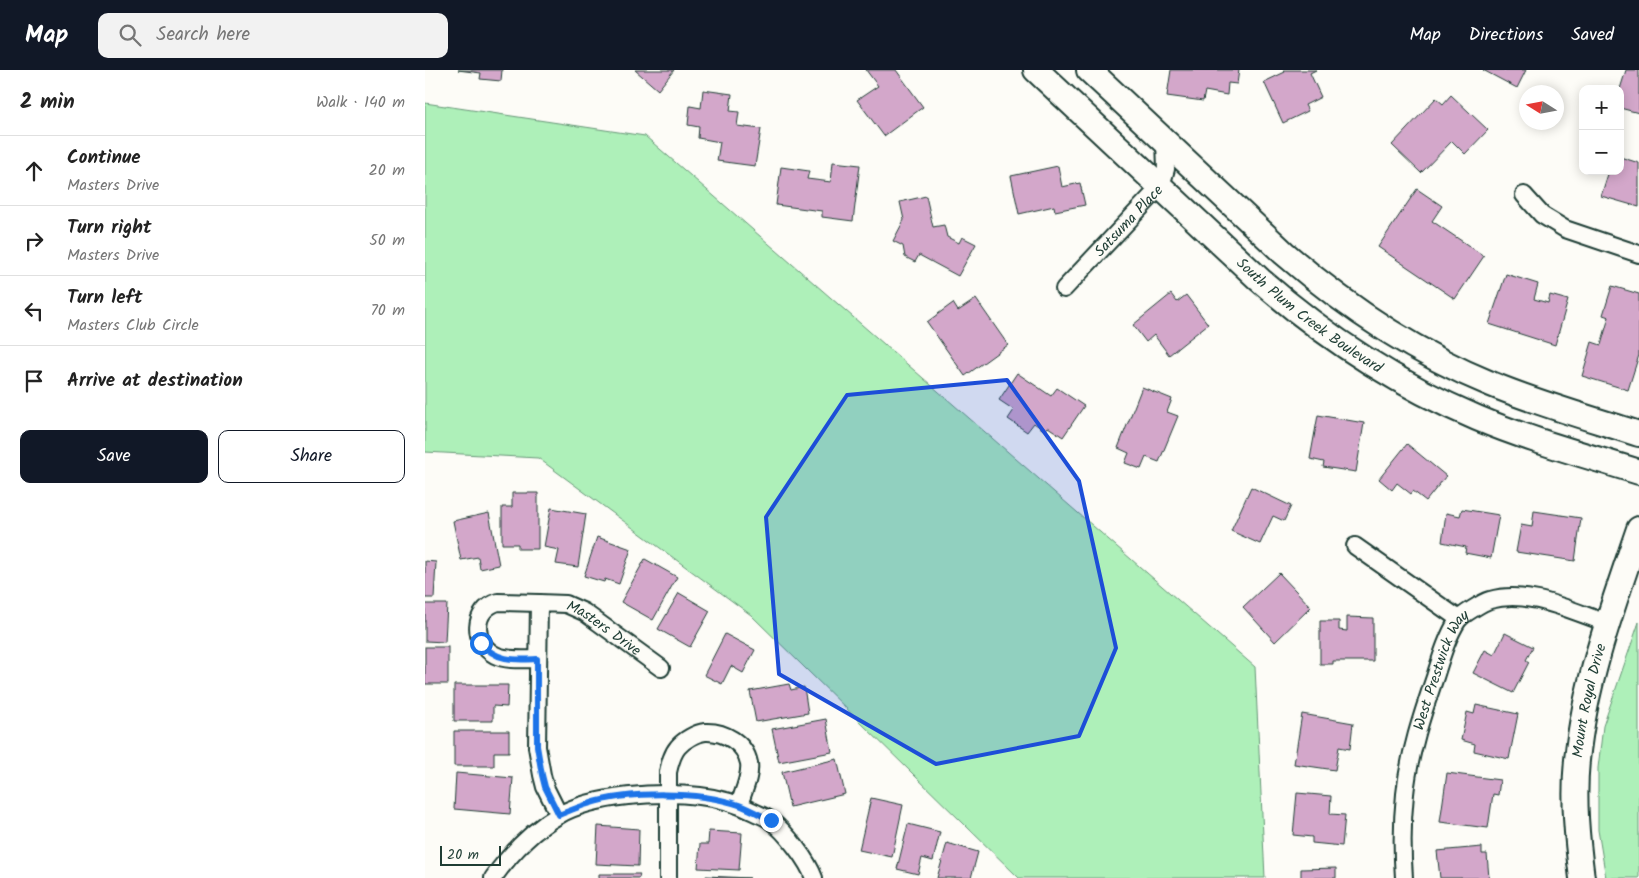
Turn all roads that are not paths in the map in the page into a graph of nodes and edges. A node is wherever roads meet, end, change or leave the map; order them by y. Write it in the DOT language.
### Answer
graph roads {
  1 [pos="1036,70"];
  2 [pos="1089,70"];
  3 [pos="1165,141"];
  4 [pos="1161,186"];
  5 [pos="1524,195"];
  6 [pos="1639,254"];
  7 [pos="1064,290"];
  8 [pos="1639,434"];
  9 [pos="1639,472"];
  10 [pos="1639,530"];
  11 [pos="1355,546"];
  12 [pos="539,603"];
  13 [pos="1459,619"];
  14 [pos="1607,623"];
  15 [pos="537,659"];
  16 [pos="661,668"];
  17 [pos="668,794"];
  18 [pos="739,805"];
  19 [pos="559,815"];
  20 [pos="493,878"];
  21 [pos="668,878"];
  22 [pos="814,878"];
  23 [pos="1404,878"];
  24 [pos="1582,878"];
  1 -- 4 [label="street, South Plum Creek Boulevard"];
  2 -- 3 [label="street, South Plum Creek Boulevard"];
  3 -- 4 [label="street, Satsuma Place"];
  3 -- 8 [label="street, South Plum Creek Boulevard"];
  4 -- 7 [label="street, Satsuma Place"];
  4 -- 9 [label="street, South Plum Creek Boulevard"];
  5 -- 6 [label="street"];
  10 -- 14 [label="street, Mount Royal Drive"];
  11 -- 13 [label="street"];
  12 -- 15 [label="street, Masters Drive"];
  12 -- 15 [label="street, Masters Drive"];
  12 -- 16 [label="street, Masters Drive"];
  13 -- 14 [label="street, West Prestwick Way"];
  13 -- 23 [label="street, West Prestwick Way"];
  14 -- 24 [label="street, Mount Royal Drive"];
  15 -- 19 [label="street, Masters Drive"];
  17 -- 18 [label="street"];
  17 -- 18 [label="street"];
  17 -- 19 [label="street"];
  17 -- 21 [label="street"];
  18 -- 22 [label="street"];
  19 -- 20 [label="street"];
}
